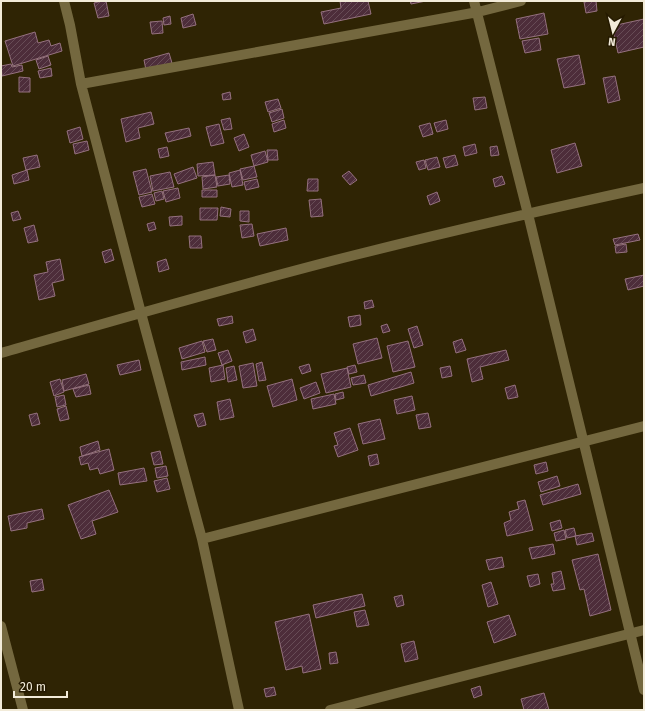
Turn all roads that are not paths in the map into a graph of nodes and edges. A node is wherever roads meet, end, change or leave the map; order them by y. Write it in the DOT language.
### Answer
graph roads {
  1 [pos="64,1"];
  2 [pos="474,1"];
  3 [pos="521,1"];
  4 [pos="478,12"];
  5 [pos="81,84"];
  6 [pos="644,188"];
  7 [pos="528,214"];
  8 [pos="141,313"];
  9 [pos="1,353"];
  10 [pos="644,426"];
  11 [pos="583,442"];
  12 [pos="202,539"];
  13 [pos="1,626"];
  14 [pos="644,630"];
  15 [pos="630,633"];
  16 [pos="644,690"];
  17 [pos="23,710"];
  18 [pos="240,710"];
  19 [pos="330,710"];
  1 -- 5 [label="street"];
  2 -- 4 [label="street"];
  3 -- 4 [label="street"];
  4 -- 5 [label="street"];
  4 -- 7 [label="street"];
  5 -- 8 [label="street"];
  6 -- 7 [label="street"];
  7 -- 8 [label="street"];
  7 -- 11 [label="street"];
  8 -- 9 [label="street"];
  8 -- 12 [label="street"];
  10 -- 11 [label="street"];
  11 -- 12 [label="street"];
  11 -- 15 [label="street"];
  12 -- 18 [label="street"];
  13 -- 17 [label="street"];
  14 -- 15 [label="street"];
  15 -- 16 [label="street"];
  15 -- 19 [label="street"];
}
